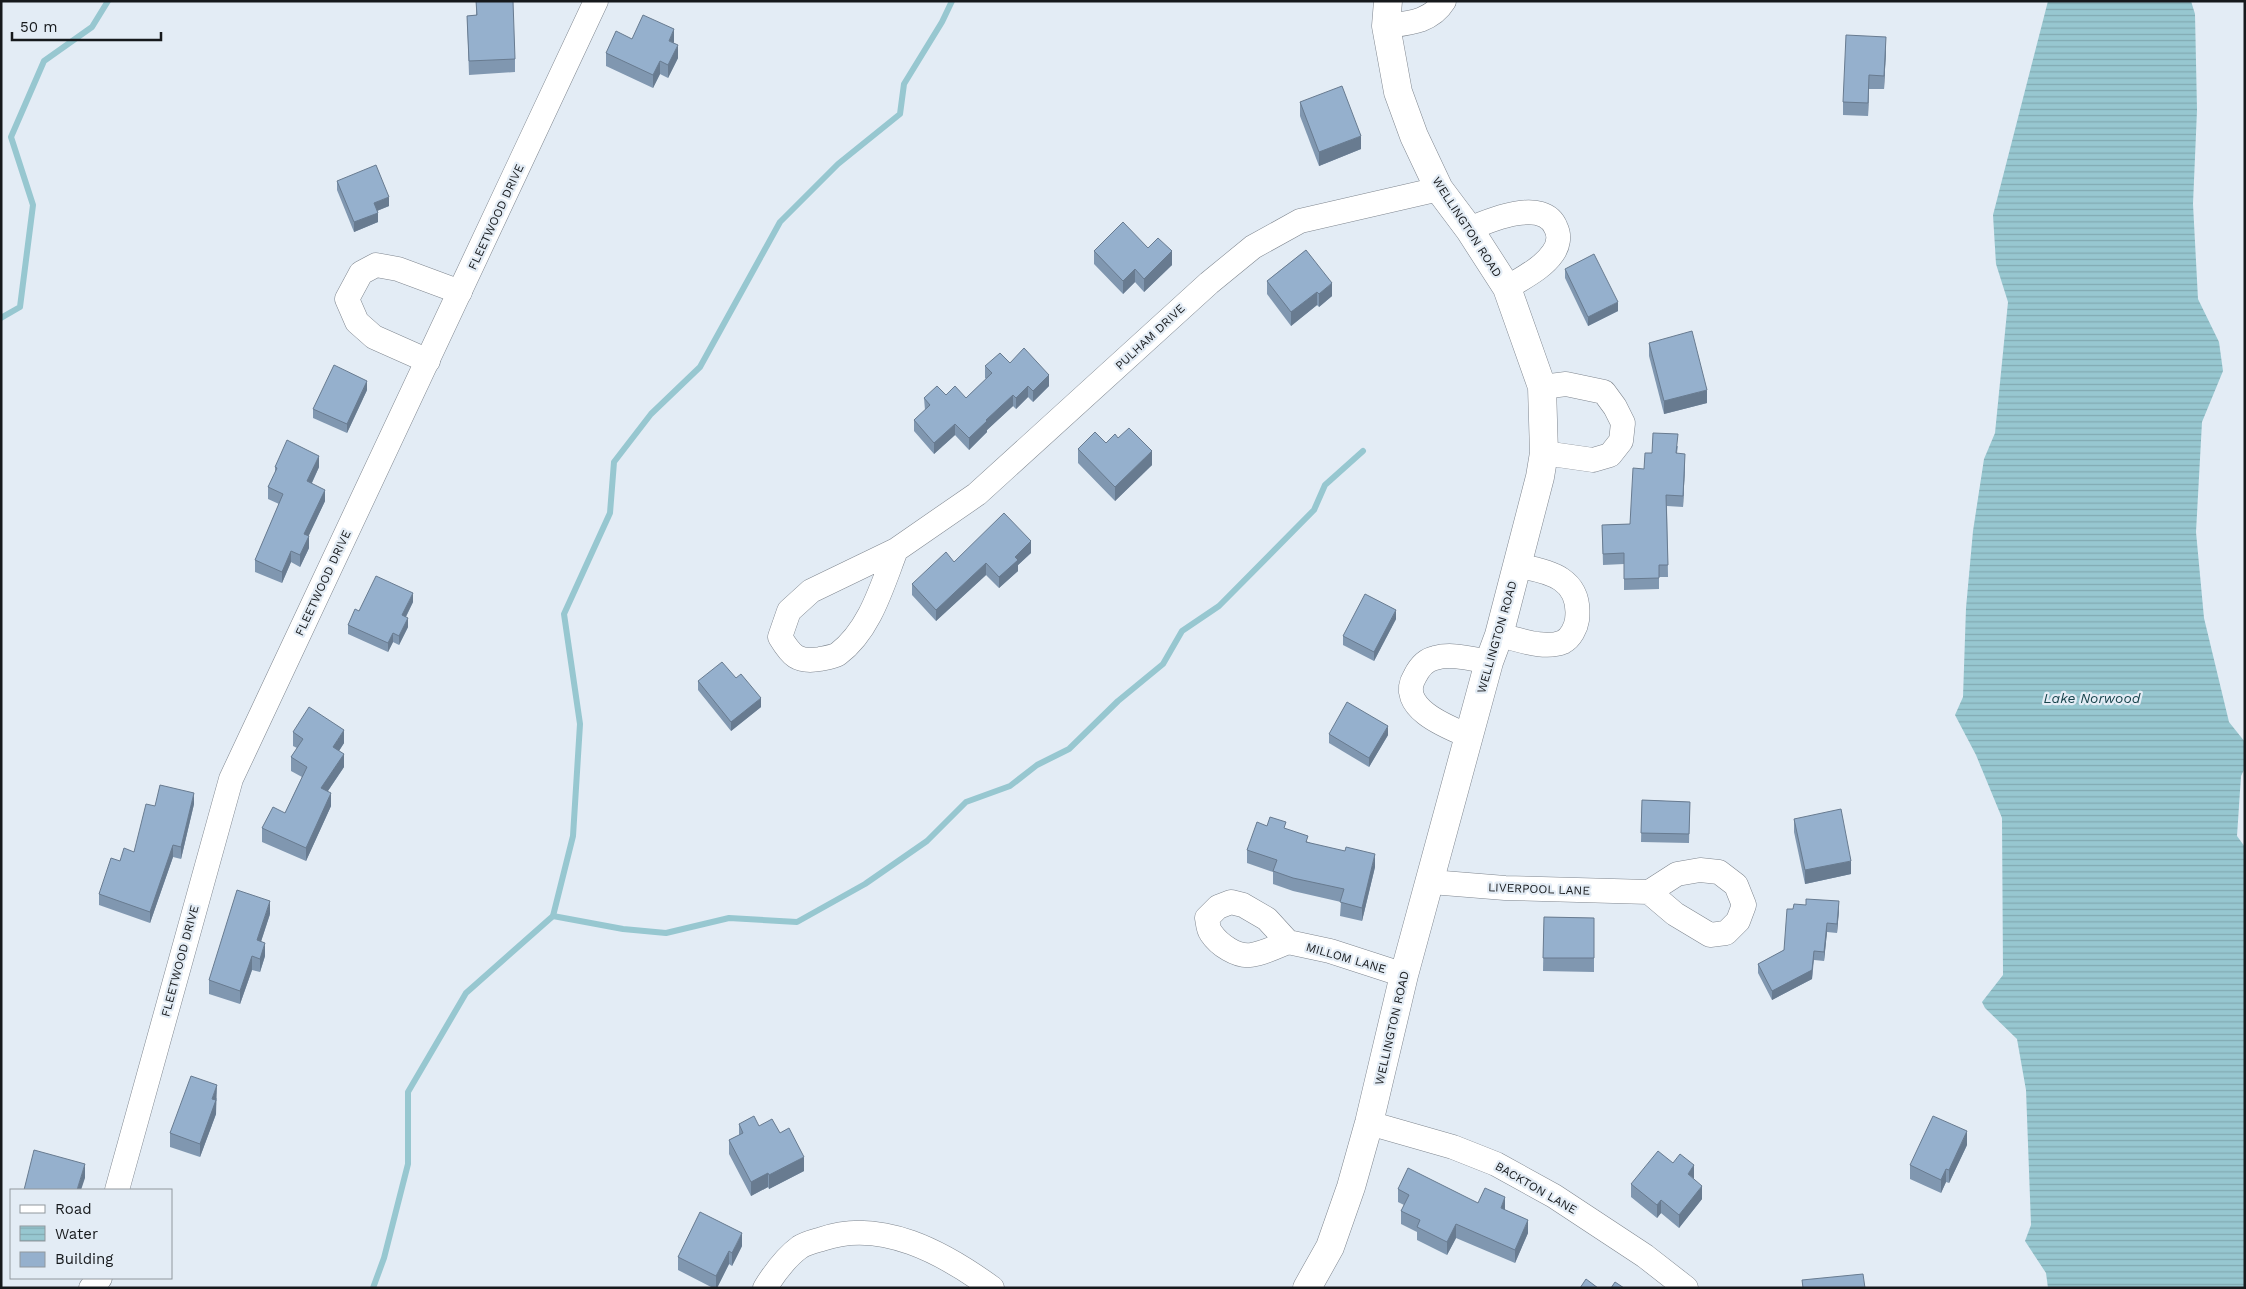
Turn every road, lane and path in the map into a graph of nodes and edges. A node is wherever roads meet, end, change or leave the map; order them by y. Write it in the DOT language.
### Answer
graph roads {
  1 [pos="596,1"];
  2 [pos="1442,6"];
  3 [pos="1387,14"];
  4 [pos="1439,189"];
  5 [pos="1469,229"];
  6 [pos="1507,288"];
  7 [pos="460,292"];
  8 [pos="428,361"];
  9 [pos="1542,387"];
  10 [pos="1544,453"];
  11 [pos="896,550"];
  12 [pos="1518,566"];
  13 [pos="1499,635"];
  14 [pos="1489,662"];
  15 [pos="1469,736"];
  16 [pos="1431,882"];
  17 [pos="1648,892"];
  18 [pos="1288,942"];
  19 [pos="1404,975"];
  20 [pos="1369,1123"];
  21 [pos="117,1189"];
  22 [pos="765,1288"];
  23 [pos="992,1288"];
  24 [pos="1307,1288"];
  25 [pos="1686,1288"];
  1 -- 7 [label="street, FLEETWOOD DRIVE"];
  2 -- 3 [label="street"];
  3 -- 4 [label="street, WELLINGTON ROAD"];
  4 -- 5 [label="street, WELLINGTON ROAD"];
  4 -- 11 [label="street, PULHAM DRIVE"];
  5 -- 6 [label="street, WELLINGTON ROAD"];
  5 -- 6 [label="street"];
  6 -- 9 [label="street, WELLINGTON ROAD"];
  7 -- 8 [label="street, FLEETWOOD DRIVE"];
  7 -- 8 [label="street"];
  8 -- 21 [label="street, FLEETWOOD DRIVE"];
  9 -- 10 [label="street, WELLINGTON ROAD"];
  9 -- 10 [label="street"];
  10 -- 12 [label="street, WELLINGTON ROAD"];
  11 -- 11 [label="street, PULHAM DRIVE"];
  12 -- 13 [label="street, WELLINGTON ROAD"];
  12 -- 13 [label="street"];
  13 -- 14 [label="street, WELLINGTON ROAD"];
  14 -- 15 [label="street, WELLINGTON ROAD"];
  14 -- 15 [label="street"];
  15 -- 16 [label="street, WELLINGTON ROAD"];
  16 -- 17 [label="street, LIVERPOOL LANE"];
  16 -- 19 [label="street, WELLINGTON ROAD"];
  18 -- 19 [label="street, MILLOM LANE"];
  19 -- 20 [label="street, WELLINGTON ROAD"];
  20 -- 24 [label="street, WELLINGTON ROAD"];
  20 -- 25 [label="street, BACKTON LANE"];
  22 -- 23 [label="street"];
}
